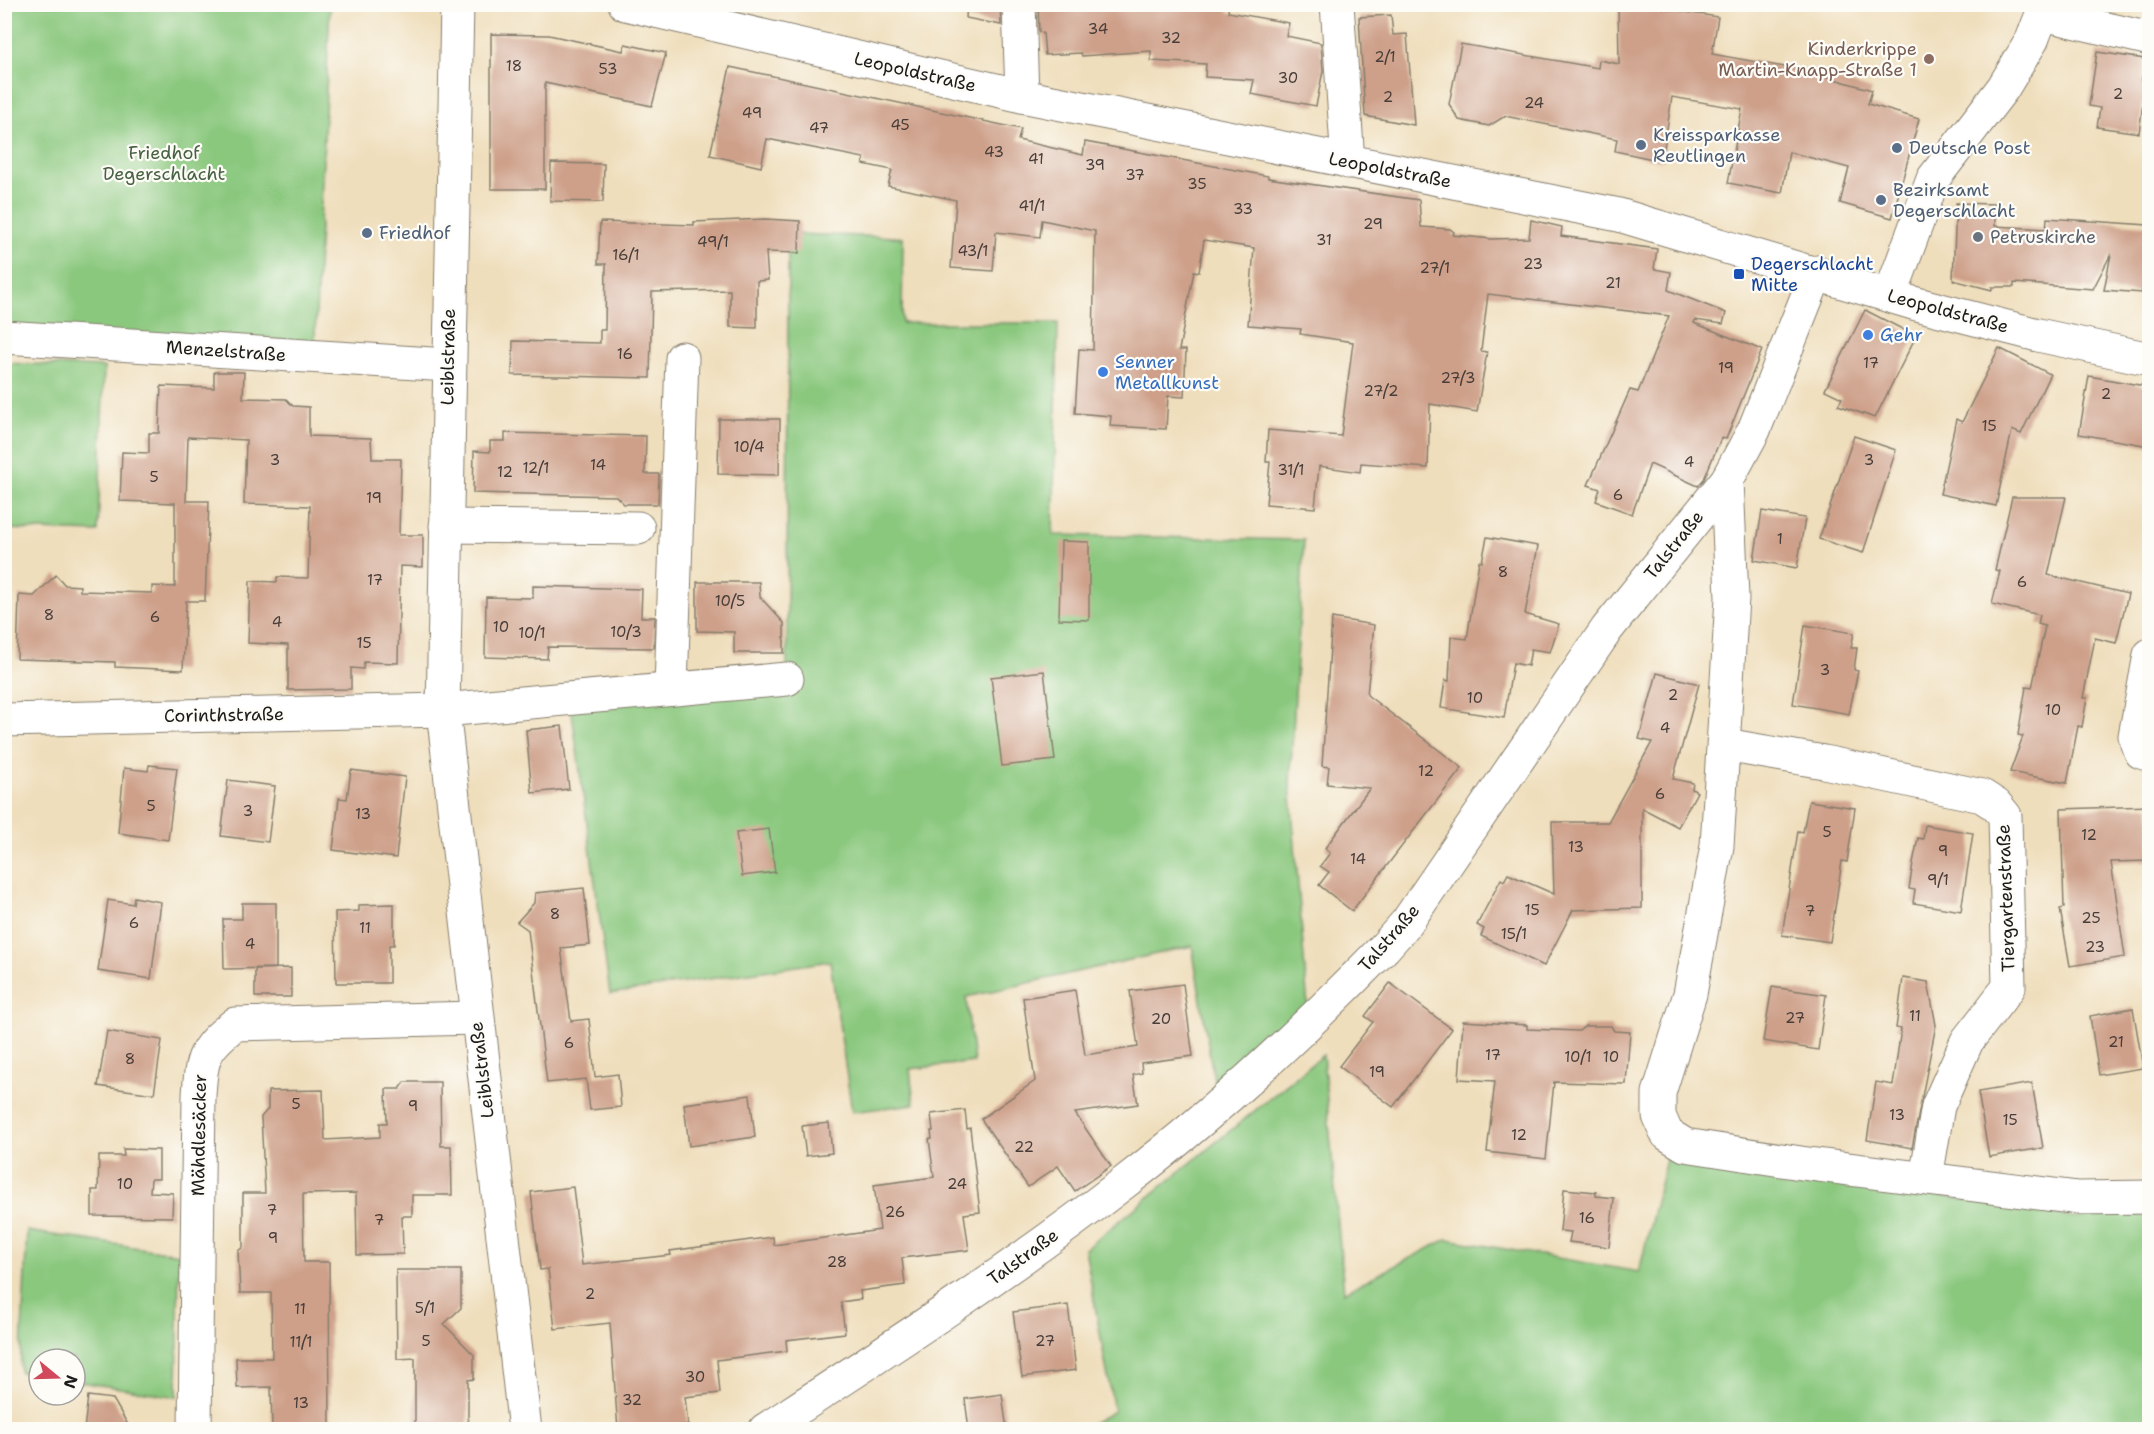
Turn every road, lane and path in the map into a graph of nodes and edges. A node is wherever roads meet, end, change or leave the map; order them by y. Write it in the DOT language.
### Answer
graph roads {
  1 [pos="457,4"];
  2 [pos="625,4"];
  3 [pos="1019,4"];
  4 [pos="1337,4"];
  5 [pos="2044,9"];
  6 [pos="2150,39"];
  7 [pos="1022,96"];
  8 [pos="1348,162"];
  9 [pos="1817,272"];
  10 [pos="1890,296"];
  11 [pos="4,337"];
  12 [pos="682,358"];
  13 [pos="2150,359"];
  14 [pos="448,365"];
  15 [pos="1727,480"];
  16 [pos="446,526"];
  17 [pos="638,528"];
  18 [pos="2150,655"];
  19 [pos="787,679"];
  20 [pos="671,689"];
  21 [pos="443,710"];
  22 [pos="4,720"];
  23 [pos="1725,745"];
  24 [pos="2150,755"];
  25 [pos="476,1018"];
  26 [pos="1926,1178"];
  27 [pos="2150,1197"];
  28 [pos="195,1430"];
  29 [pos="525,1430"];
  30 [pos="765,1430"];
  1 -- 14 [label="street, Leiblstraße"];
  2 -- 7 [label="street, Leopoldstraße"];
  3 -- 7 [label="street"];
  4 -- 8 [label="street"];
  5 -- 6 [label="street"];
  5 -- 10 [label="street"];
  7 -- 8 [label="street, Leopoldstraße"];
  8 -- 9 [label="street, Leopoldstraße"];
  9 -- 10 [label="street, Leopoldstraße"];
  9 -- 15 [label="street, Talstraße"];
  10 -- 13 [label="street, Leopoldstraße"];
  11 -- 14 [label="street, Menzelstraße"];
  12 -- 20 [label="street"];
  14 -- 16 [label="street, Leiblstraße"];
  15 -- 23 [label="street"];
  15 -- 30 [label="street, Talstraße"];
  16 -- 17 [label="street"];
  16 -- 21 [label="street, Leiblstraße"];
  18 -- 24 [label="street"];
  19 -- 20 [label="street"];
  20 -- 21 [label="street"];
  21 -- 22 [label="street, Corinthstraße"];
  21 -- 25 [label="street, Leiblstraße"];
  23 -- 26 [label="street"];
  23 -- 26 [label="street, Tiergartenstraße"];
  25 -- 28 [label="street, Mähdlesäcker"];
  25 -- 29 [label="street, Leiblstraße"];
  26 -- 27 [label="street"];
}
